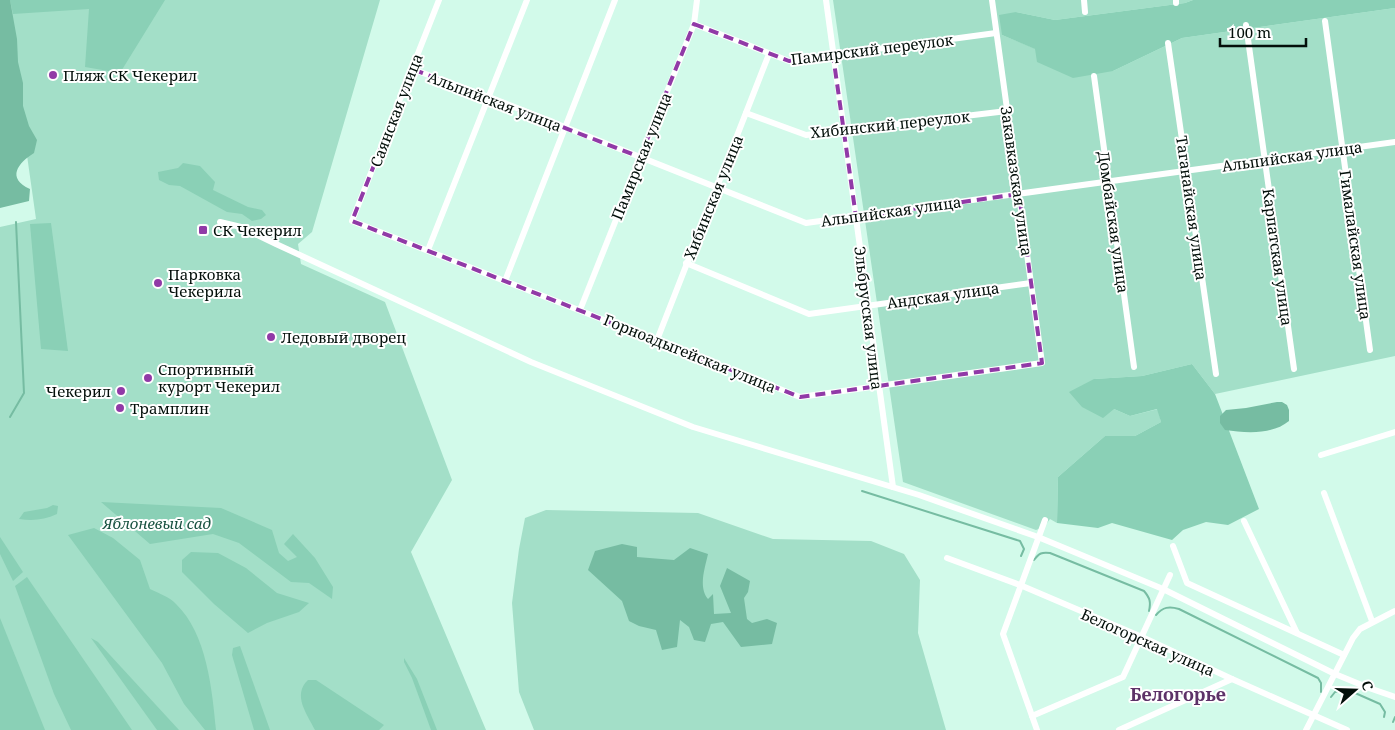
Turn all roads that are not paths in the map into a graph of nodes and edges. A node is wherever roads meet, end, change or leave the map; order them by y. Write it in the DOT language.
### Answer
graph roads {
  1 [pos="439,0"];
  2 [pos="527,0"];
  3 [pos="615,0"];
  4 [pos="697,0"];
  5 [pos="826,0"];
  6 [pos="992,0"];
  7 [pos="1084,0"];
  8 [pos="1085,12"];
  9 [pos="1325,20"];
  10 [pos="694,24"];
  11 [pos="1246,25"];
  12 [pos="996,33"];
  13 [pos="1168,43"];
  14 [pos="768,54"];
  15 [pos="833,55"];
  16 [pos="412,69"];
  17 [pos="1094,76"];
  18 [pos="489,97"];
  19 [pos="1007,110"];
  20 [pos="746,112"];
  21 [pos="565,127"];
  22 [pos="844,132"];
  23 [pos="1395,142"];
  24 [pos="1343,149"];
  25 [pos="640,157"];
  26 [pos="1265,160"];
  27 [pos="1186,171"];
  28 [pos="1109,182"];
  29 [pos="717,188"];
  30 [pos="1019,194"];
  31 [pos="856,217"];
  32 [pos="352,221"];
  33 [pos="220,222"];
  34 [pos="428,250"];
  35 [pos="686,264"];
  36 [pos="505,281"];
  37 [pos="1031,283"];
  38 [pos="868,305"];
  39 [pos="580,310"];
  40 [pos="657,340"];
  41 [pos="1370,350"];
  42 [pos="1042,363"];
  43 [pos="1134,367"];
  44 [pos="1294,369"];
  45 [pos="1216,374"];
  46 [pos="877,385"];
  47 [pos="1395,432"];
  48 [pos="1321,455"];
  49 [pos="892,487"];
  50 [pos="1324,493"];
  51 [pos="1045,520"];
  52 [pos="1244,522"];
  53 [pos="1038,537"];
  54 [pos="1173,546"];
  55 [pos="948,558"];
  56 [pos="1170,575"];
  57 [pos="1020,585"];
  58 [pos="1163,589"];
  59 [pos="1395,612"];
  60 [pos="1372,622"];
  61 [pos="1297,633"];
  62 [pos="1142,637"];
  63 [pos="1344,655"];
  64 [pos="1335,674"];
  65 [pos="1232,679"];
  66 [pos="1395,697"];
  67 [pos="1315,715"];
  68 [pos="1032,716"];
  69 [pos="1037,730"];
  70 [pos="1119,730"];
  71 [pos="1306,730"];
  72 [pos="1347,730"];
  1 -- 16 [label="street, Саянская улица"];
  2 -- 18 [label="street"];
  3 -- 21 [label="street"];
  4 -- 10 [label="street, Памирская улица"];
  5 -- 15 [label="street, Эльбрусская улица"];
  6 -- 12 [label="street, Закавказская улица"];
  7 -- 8 [label="street"];
  9 -- 24 [label="street, Гималайская улица"];
  10 -- 14 [label="street, Памирский переулок"];
  10 -- 25 [label="street, Памирская улица"];
  11 -- 26 [label="street, Карпатская улица"];
  12 -- 15 [label="street, Памирский переулок"];
  12 -- 19 [label="street, Закавказская улица"];
  13 -- 27 [label="street, Таганайская улица"];
  14 -- 15 [label="street, Памирский переулок"];
  14 -- 20 [label="street, Хибинская улица"];
  15 -- 22 [label="street, Эльбрусская улица"];
  16 -- 18 [label="street, Альпийская улица"];
  16 -- 32 [label="street, Саянская улица"];
  17 -- 28 [label="street, Домбайская улица"];
  18 -- 21 [label="street, Альпийская улица"];
  18 -- 34 [label="street"];
  19 -- 22 [label="street, Хибинский переулок"];
  19 -- 30 [label="street, Закавказская улица"];
  20 -- 22 [label="street, Хибинский переулок"];
  20 -- 29 [label="street, Хибинская улица"];
  21 -- 25 [label="street, Альпийская улица"];
  21 -- 36 [label="street"];
  22 -- 31 [label="street, Эльбрусская улица"];
  23 -- 24 [label="street, Альпийская улица"];
  24 -- 26 [label="street, Альпийская улица"];
  24 -- 41 [label="street, Гималайская улица"];
  25 -- 29 [label="street, Альпийская улица"];
  25 -- 39 [label="street, Памирская улица"];
  26 -- 27 [label="street, Альпийская улица"];
  26 -- 44 [label="street, Карпатская улица"];
  27 -- 28 [label="street, Альпийская улица"];
  27 -- 45 [label="street, Таганайская улица"];
  28 -- 30 [label="street, Альпийская улица"];
  28 -- 43 [label="street, Домбайская улица"];
  29 -- 31 [label="street, Альпийская улица"];
  29 -- 35 [label="street, Хибинская улица"];
  30 -- 31 [label="street, Альпийская улица"];
  30 -- 37 [label="street, Закавказская улица"];
  31 -- 38 [label="street, Эльбрусская улица"];
  32 -- 34 [label="street, Горноадыгейская улица"];
  33 -- 49 [label="street"];
  34 -- 36 [label="street, Горноадыгейская улица"];
  35 -- 38 [label="street, Андская улица"];
  35 -- 40 [label="street, Хибинская улица"];
  36 -- 39 [label="street, Горноадыгейская улица"];
  37 -- 38 [label="street, Андская улица"];
  37 -- 42 [label="street, Закавказская улица"];
  38 -- 46 [label="street, Эльбрусская улица"];
  39 -- 40 [label="street, Горноадыгейская улица"];
  40 -- 46 [label="street, Горноадыгейская улица"];
  42 -- 46 [label="street, Горноадыгейская улица"];
  46 -- 49 [label="street, Эльбрусская улица"];
  47 -- 48 [label="street"];
  49 -- 53 [label="street"];
  50 -- 60 [label="street"];
  51 -- 53 [label="street"];
  52 -- 61 [label="street"];
  53 -- 57 [label="street"];
  53 -- 58 [label="street"];
  54 -- 61 [label="street"];
  55 -- 57 [label="street, Белогорская улица"];
  56 -- 58 [label="street"];
  57 -- 62 [label="street, Белогорская улица"];
  57 -- 68 [label="street"];
  58 -- 62 [label="street"];
  58 -- 64 [label="street"];
  59 -- 60 [label="street"];
  60 -- 63 [label="street"];
  61 -- 63 [label="street"];
  62 -- 65 [label="street, Белогорская улица"];
  62 -- 68 [label="street"];
  63 -- 64 [label="street"];
  64 -- 66 [label="street"];
  64 -- 67 [label="street"];
  65 -- 67 [label="street, Белогорская улица"];
  65 -- 70 [label="street"];
  67 -- 71 [label="street"];
  67 -- 72 [label="street, Белогорская улица"];
  68 -- 69 [label="street"];
}
